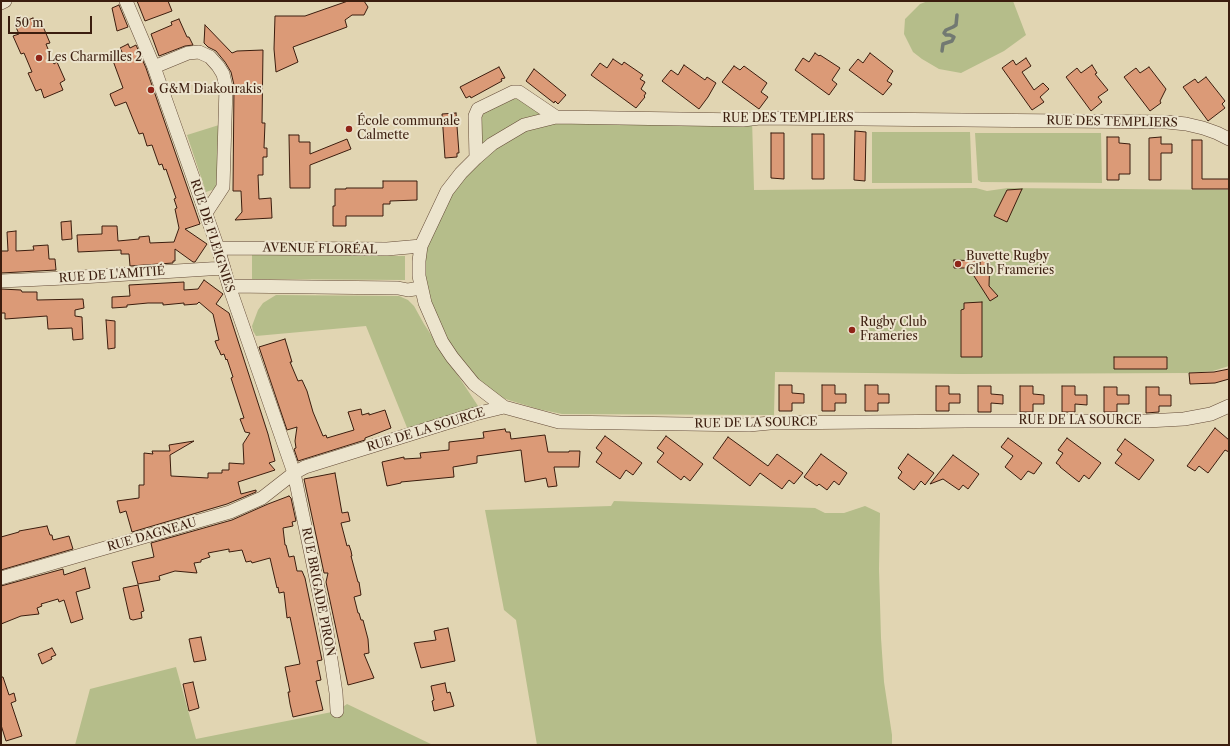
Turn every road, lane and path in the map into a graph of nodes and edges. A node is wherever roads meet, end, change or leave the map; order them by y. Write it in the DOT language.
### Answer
graph roads {
  1 [pos="5,1"];
  2 [pos="126,1"];
  3 [pos="1,3"];
  4 [pos="154,67"];
  5 [pos="556,117"];
  6 [pos="1229,139"];
  7 [pos="476,158"];
  8 [pos="206,214"];
  9 [pos="421,246"];
  10 [pos="218,248"];
  11 [pos="224,268"];
  12 [pos="1,281"];
  13 [pos="228,286"];
  14 [pos="421,288"];
  15 [pos="1229,406"];
  16 [pos="504,407"];
  17 [pos="294,473"];
  18 [pos="1,578"];
  19 [pos="337,711"];
  1 -- 3 [label="street"];
  2 -- 4 [label="street, RUE DE FLEIGNIES"];
  4 -- 8 [label="street, RUE DE FLEIGNIES"];
  4 -- 8 [label="street"];
  5 -- 6 [label="street, RUE DES TEMPLIERS"];
  5 -- 7 [label="street, RUE DES TEMPLIERS"];
  5 -- 7 [label="street"];
  7 -- 9 [label="street, RUE DES TEMPLIERS"];
  8 -- 10 [label="street, RUE DE FLEIGNIES"];
  9 -- 10 [label="street, AVENUE FLORÉAL"];
  9 -- 14 [label="street, RUE DES TEMPLIERS"];
  10 -- 11 [label="street, RUE DE FLEIGNIES"];
  11 -- 12 [label="street, RUE DE L'AMITIÉ"];
  11 -- 13 [label="street, RUE DE FLEIGNIES"];
  13 -- 14 [label="street"];
  13 -- 17 [label="street, RUE DE FLEIGNIES"];
  14 -- 16 [label="street, RUE DES TEMPLIERS"];
  15 -- 16 [label="street, RUE DE LA SOURCE"];
  16 -- 17 [label="street, RUE DE LA SOURCE"];
  17 -- 18 [label="street, RUE DAGNEAU"];
  17 -- 19 [label="street, RUE BRIGADE PIRON"];
}
